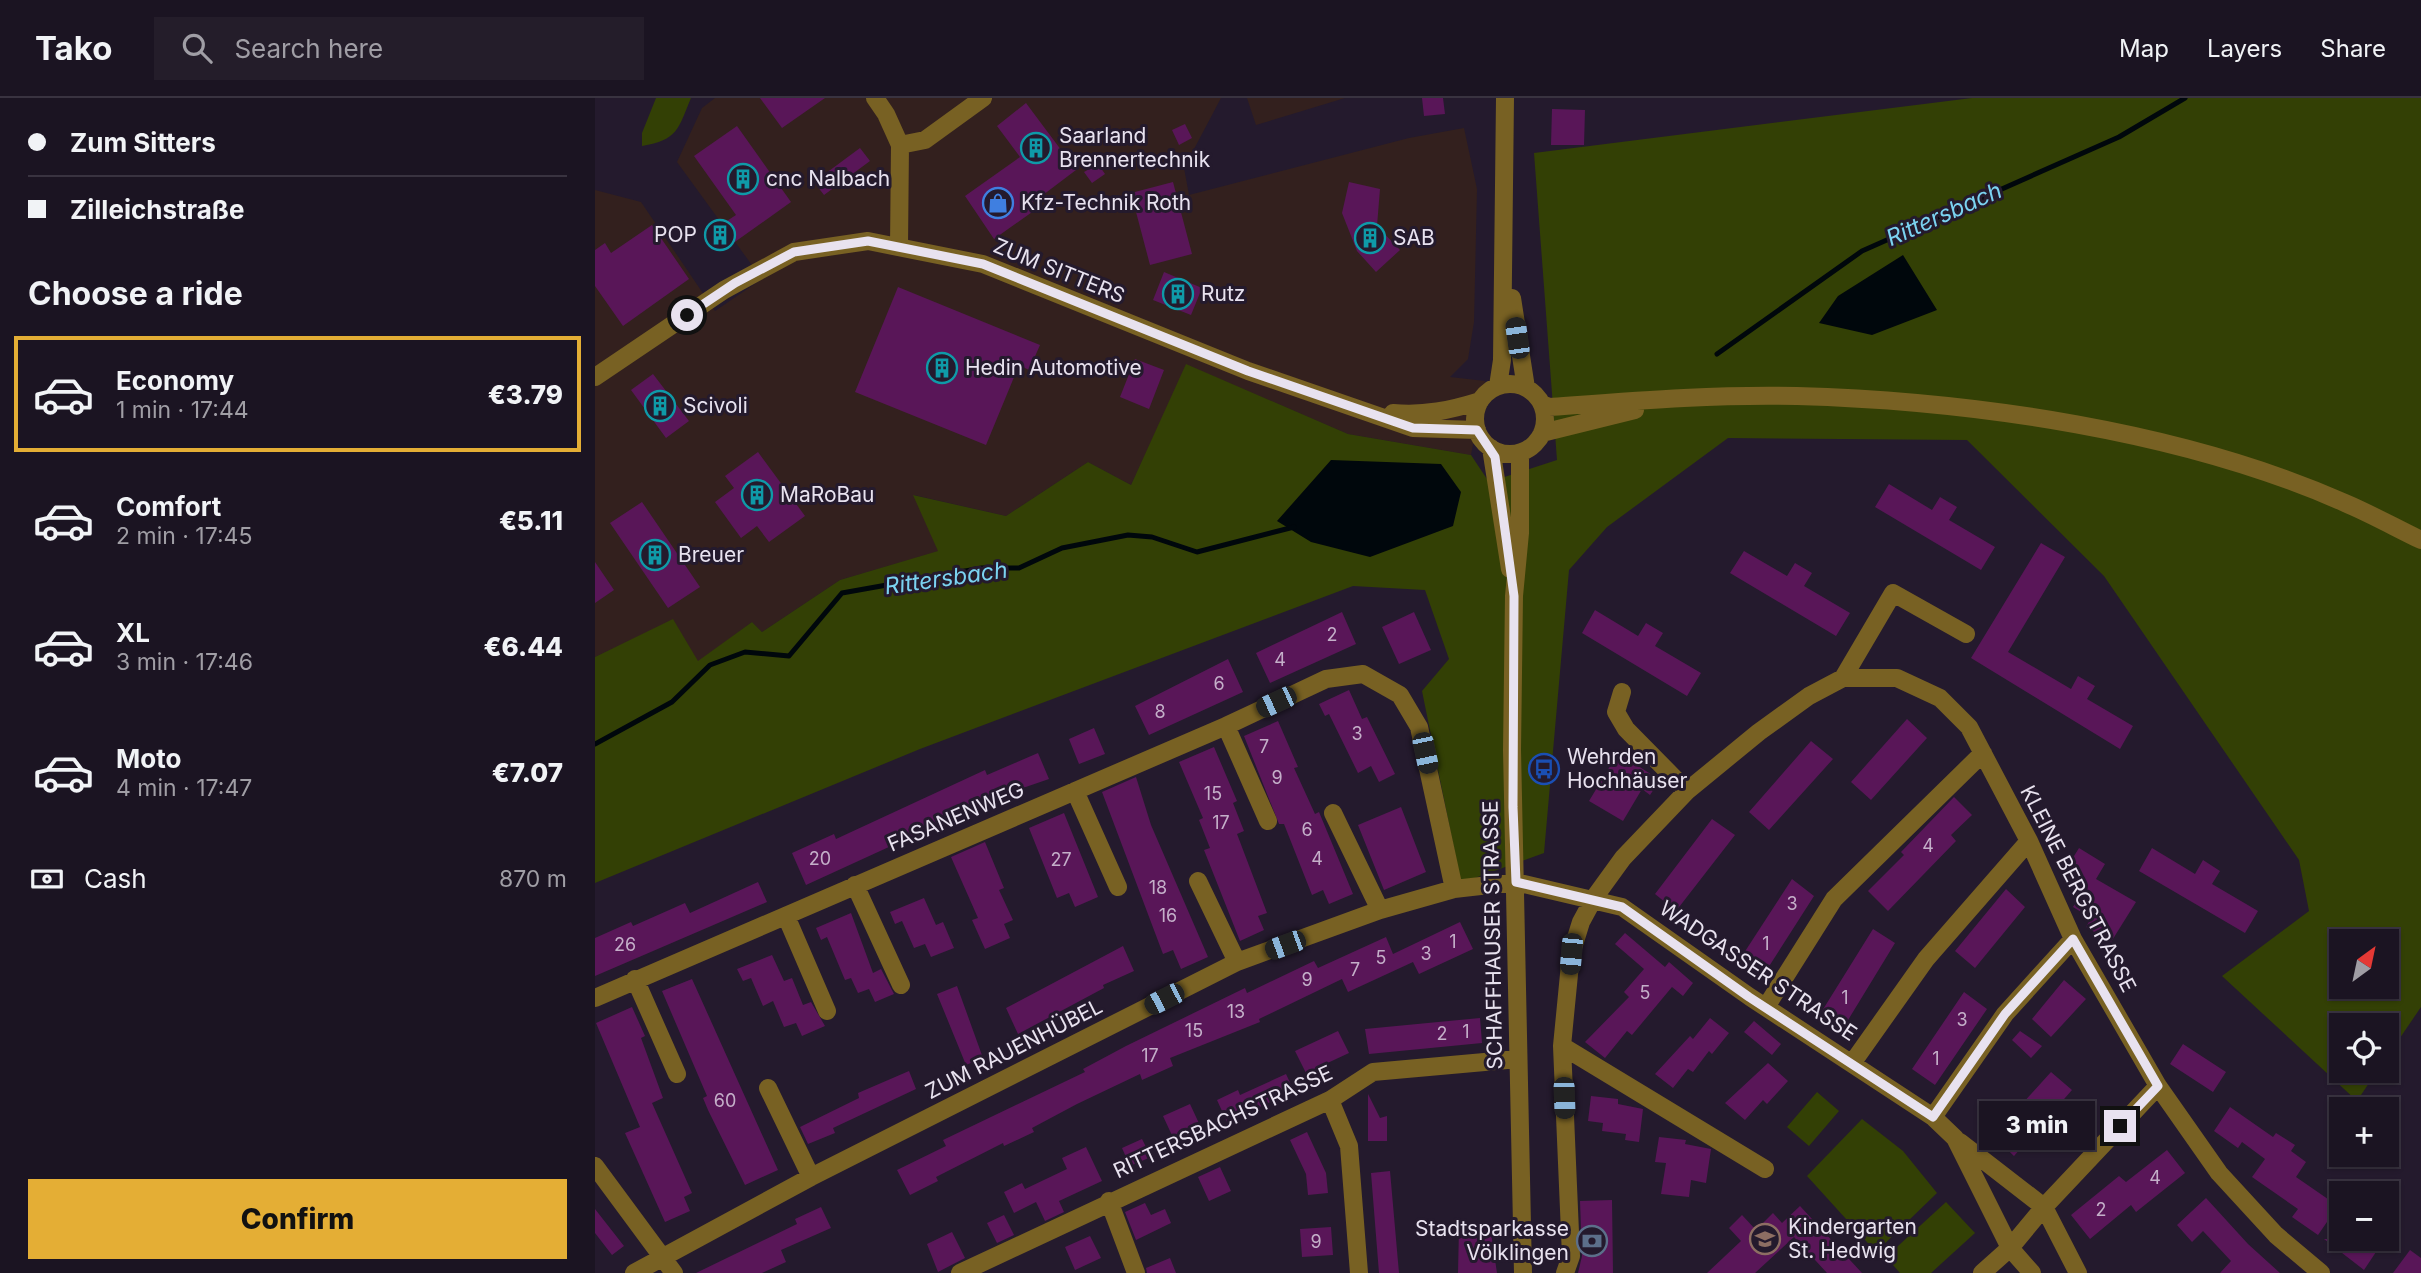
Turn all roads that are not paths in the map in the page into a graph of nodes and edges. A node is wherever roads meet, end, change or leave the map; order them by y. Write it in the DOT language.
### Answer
graph roads {
  1 [pos="875,98"];
  2 [pos="983,98"];
  3 [pos="1505,98"];
  4 [pos="900,145"];
  5 [pos="899,246"];
  6 [pos="1504,247"];
  7 [pos="595,377"];
  8 [pos="1498,386"];
  9 [pos="1526,388"];
  10 [pos="1680,400"];
  11 [pos="1480,401"];
  12 [pos="1542,404"];
  13 [pos="1362,410"];
  14 [pos="1477,430"];
  15 [pos="1542,433"];
  16 [pos="1491,448"];
  17 [pos="1520,453"];
  18 [pos="2421,540"];
  19 [pos="1514,596"];
  20 [pos="1966,634"];
  21 [pos="1843,678"];
  22 [pos="1622,692"];
  23 [pos="1226,726"];
  24 [pos="1983,753"];
  25 [pos="1075,791"];
  26 [pos="1687,791"];
  27 [pos="1333,813"];
  28 [pos="1268,821"];
  29 [pos="2029,841"];
  30 [pos="1198,881"];
  31 [pos="1516,882"];
  32 [pos="855,885"];
  33 [pos="1118,887"];
  34 [pos="1454,889"];
  35 [pos="1594,898"];
  36 [pos="1380,910"];
  37 [pos="786,916"];
  38 [pos="2073,939"];
  39 [pos="1237,962"];
  40 [pos="635,979"];
  41 [pos="901,985"];
  42 [pos="595,998"];
  43 [pos="1766,1007"];
  44 [pos="827,1012"];
  45 [pos="1562,1046"];
  46 [pos="1518,1059"];
  47 [pos="1853,1062"];
  48 [pos="677,1074"];
  49 [pos="2158,1086"];
  50 [pos="768,1088"];
  51 [pos="1330,1100"];
  52 [pos="1933,1117"];
  53 [pos="1955,1138"];
  54 [pos="595,1166"];
  55 [pos="1765,1169"];
  56 [pos="811,1177"];
  57 [pos="1109,1201"];
  58 [pos="2044,1207"];
  59 [pos="2010,1248"];
  60 [pos="663,1258"];
  61 [pos="1568,1264"];
  62 [pos="634,1273"];
  63 [pos="674,1273"];
  64 [pos="960,1273"];
  65 [pos="1136,1273"];
  66 [pos="1359,1273"];
  67 [pos="1524,1273"];
  68 [pos="1982,1273"];
  69 [pos="2032,1273"];
  70 [pos="2078,1273"];
  71 [pos="2321,1273"];
  1 -- 4 [label="street"];
  2 -- 4 [label="street"];
  3 -- 6 [label="street"];
  4 -- 5 [label="street"];
  5 -- 7 [label="street, ZUM SITTERS"];
  5 -- 13 [label="street, ZUM SITTERS"];
  6 -- 8 [label="street"];
  6 -- 9 [label="street"];
  8 -- 9 [label="street"];
  8 -- 11 [label="street"];
  9 -- 12 [label="street"];
  10 -- 12 [label="street"];
  10 -- 15 [label="street"];
  10 -- 18 [label="street"];
  11 -- 13 [label="street, ZUM SITTERS"];
  11 -- 14 [label="street"];
  12 -- 15 [label="street"];
  13 -- 14 [label="street, ZUM SITTERS"];
  14 -- 16 [label="street"];
  15 -- 17 [label="street"];
  16 -- 17 [label="street"];
  16 -- 19 [label="street, SCHAFFHAUSER STRASSE"];
  17 -- 19 [label="street, SCHAFFHAUSER STRASSE"];
  19 -- 31 [label="street, SCHAFFHAUSER STRASSE"];
  20 -- 21 [label="street"];
  21 -- 24 [label="street, KLEINE BERGSTRASSE"];
  21 -- 26 [label="street, KLEINE BERGSTRASSE"];
  22 -- 26 [label="street"];
  23 -- 25 [label="street, FASANENWEG"];
  23 -- 28 [label="street"];
  23 -- 34 [label="street, FASANENWEG"];
  24 -- 29 [label="street, KLEINE BERGSTRASSE"];
  24 -- 43 [label="street"];
  25 -- 32 [label="street, FASANENWEG"];
  25 -- 33 [label="street"];
  26 -- 35 [label="street, KLEINE BERGSTRASSE"];
  27 -- 36 [label="street"];
  29 -- 38 [label="street, KLEINE BERGSTRASSE"];
  29 -- 47 [label="street"];
  30 -- 39 [label="street"];
  31 -- 34 [label="street, ZUM RAUENHÜBEL"];
  31 -- 35 [label="street, WADGASSER STRASSE"];
  31 -- 46 [label="street, SCHAFFHAUSER STRASSE"];
  32 -- 37 [label="street, FASANENWEG"];
  32 -- 41 [label="street"];
  34 -- 36 [label="street, ZUM RAUENHÜBEL"];
  35 -- 43 [label="street, WADGASSER STRASSE"];
  35 -- 45 [label="street, KLEINE BERGSTRASSE"];
  36 -- 39 [label="street, ZUM RAUENHÜBEL"];
  37 -- 40 [label="street, FASANENWEG"];
  37 -- 44 [label="street"];
  38 -- 49 [label="street, KLEINE BERGSTRASSE"];
  38 -- 52 [label="street"];
  39 -- 56 [label="street, ZUM RAUENHÜBEL"];
  40 -- 42 [label="street, FASANENWEG"];
  40 -- 48 [label="street"];
  43 -- 47 [label="street, WADGASSER STRASSE"];
  45 -- 55 [label="street"];
  45 -- 61 [label="street"];
  46 -- 51 [label="street, RITTERSBACHSTRASSE"];
  46 -- 67 [label="street, SCHAFFHAUSER STRASSE"];
  47 -- 52 [label="street, WADGASSER STRASSE"];
  49 -- 58 [label="street"];
  49 -- 71 [label="street, KLEINE BERGSTRASSE"];
  50 -- 56 [label="street"];
  51 -- 57 [label="street, RITTERSBACHSTRASSE"];
  51 -- 66 [label="street"];
  52 -- 53 [label="street, WADGASSER STRASSE"];
  53 -- 58 [label="street, WADGASSER STRASSE"];
  53 -- 59 [label="street, WADGASSER STRASSE"];
  54 -- 60 [label="street"];
  56 -- 60 [label="street, ZUM RAUENHÜBEL"];
  57 -- 64 [label="street, RITTERSBACHSTRASSE"];
  57 -- 65 [label="street"];
  58 -- 59 [label="street"];
  58 -- 70 [label="street, WADGASSER STRASSE"];
  59 -- 68 [label="street"];
  59 -- 69 [label="street, WADGASSER STRASSE"];
  60 -- 62 [label="street, ZUM RAUENHÜBEL"];
  60 -- 63 [label="street"];
}
